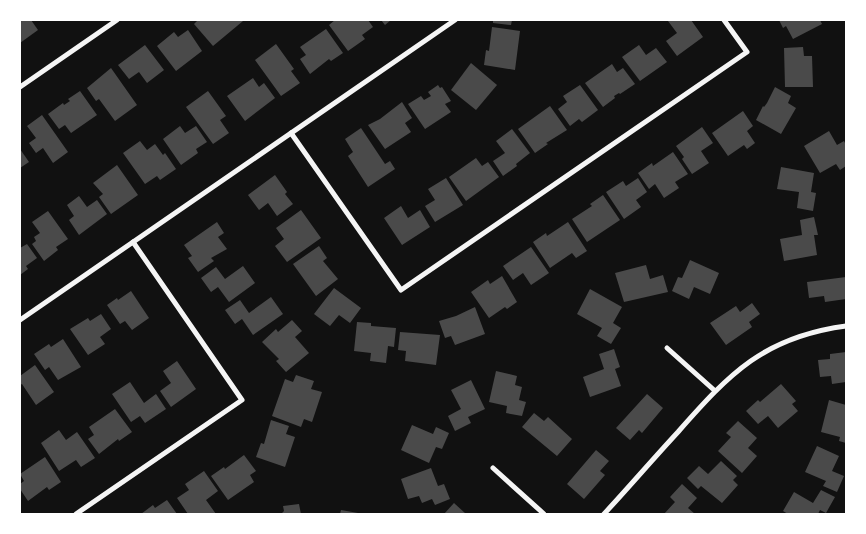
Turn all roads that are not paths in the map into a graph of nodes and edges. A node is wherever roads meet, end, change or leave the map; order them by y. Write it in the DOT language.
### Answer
graph roads {
  1 [pos="117,20"];
  2 [pos="455,20"];
  3 [pos="724,20"];
  4 [pos="20,87"];
  5 [pos="291,133"];
  6 [pos="133,242"];
  7 [pos="20,320"];
  8 [pos="846,326"];
  9 [pos="667,348"];
  10 [pos="714,390"];
  11 [pos="493,468"];
  12 [pos="76,514"];
  13 [pos="544,514"];
  14 [pos="604,514"];
  1 -- 4 [label="street"];
  2 -- 5 [label="street"];
  3 -- 5 [label="street"];
  5 -- 6 [label="street"];
  6 -- 7 [label="street"];
  6 -- 12 [label="street"];
  8 -- 10 [label="street"];
  9 -- 10 [label="street"];
  10 -- 14 [label="street"];
  11 -- 13 [label="street"];
}
